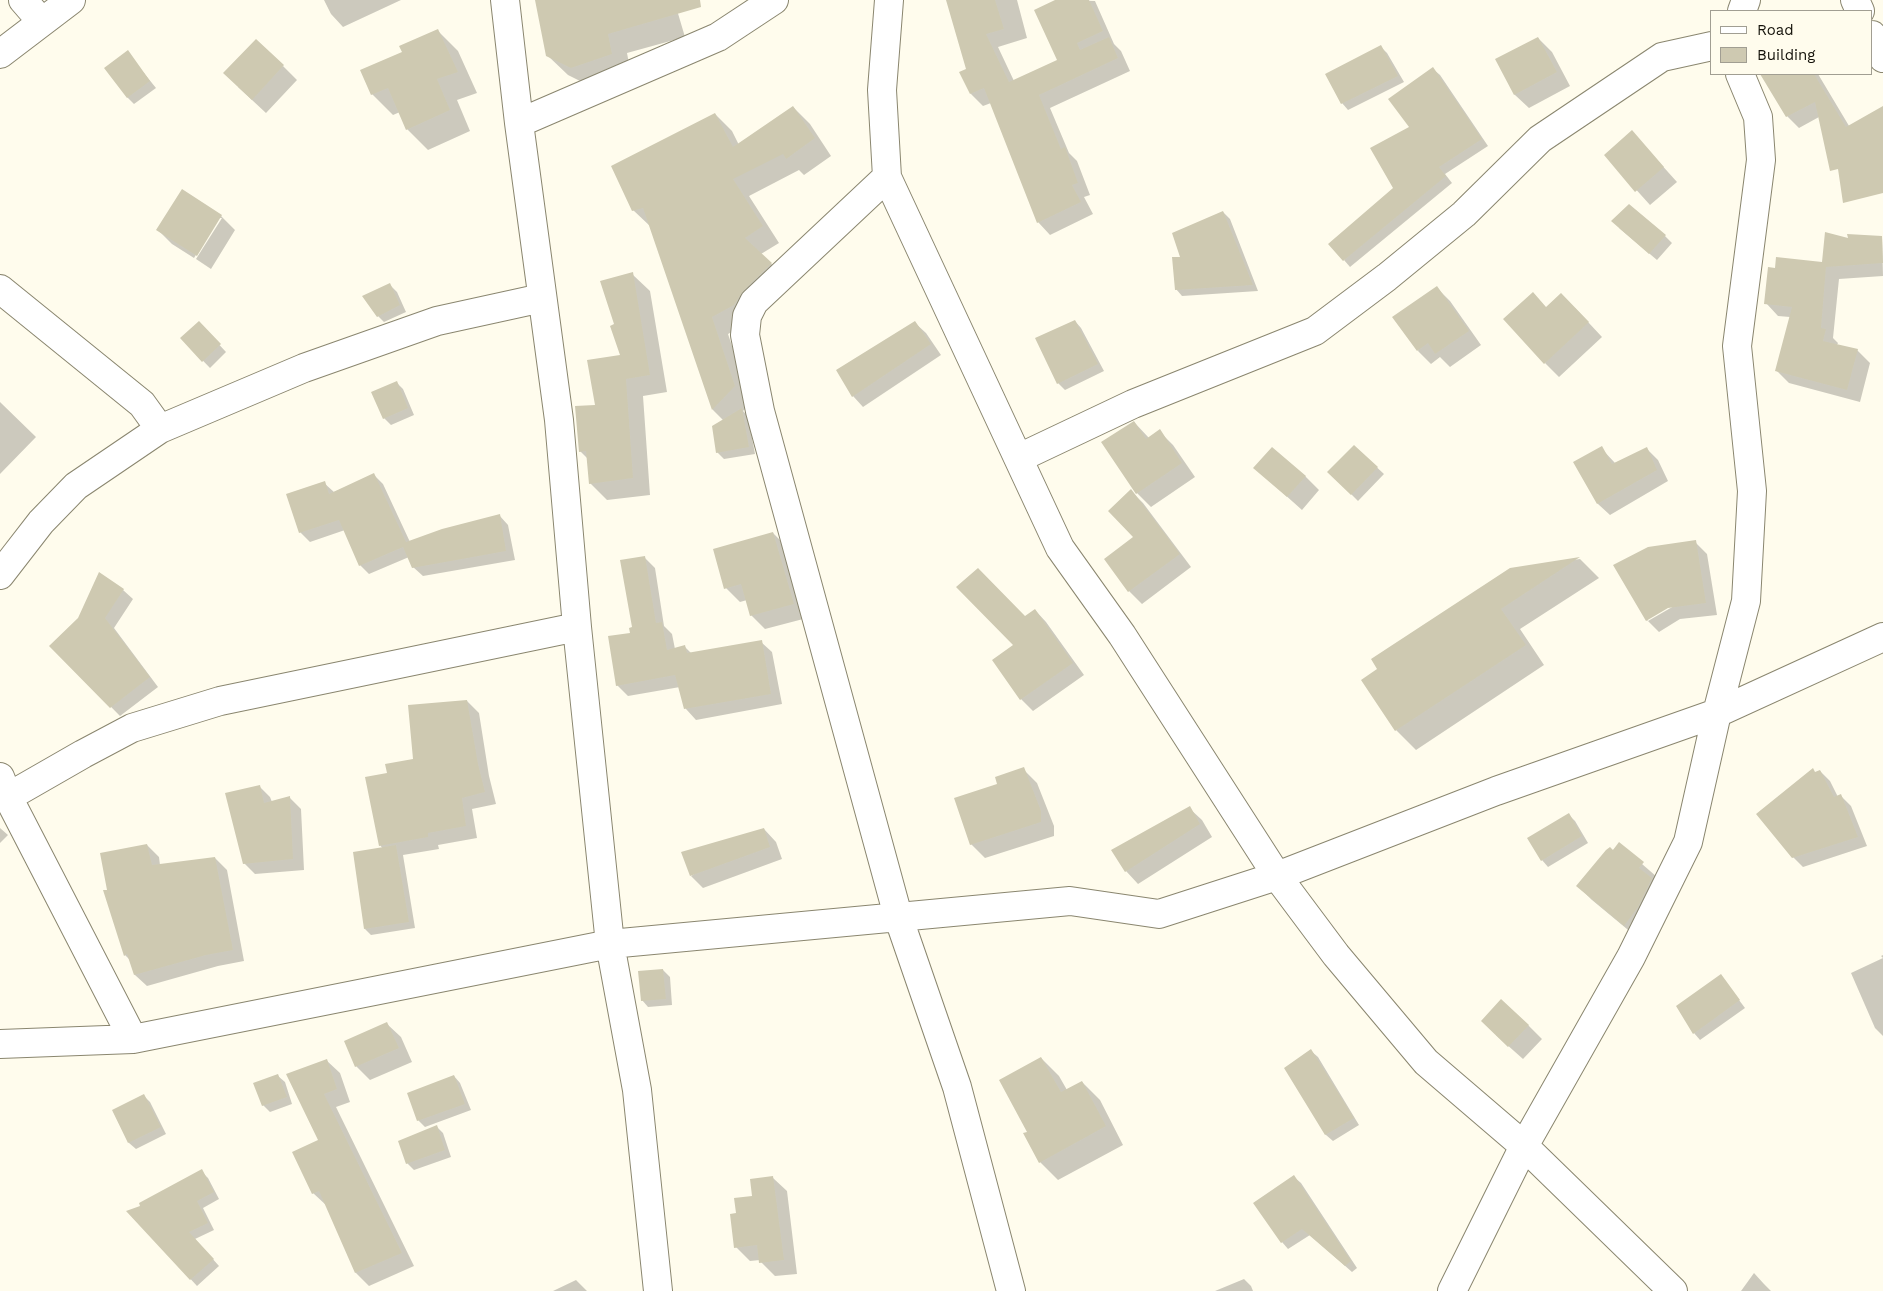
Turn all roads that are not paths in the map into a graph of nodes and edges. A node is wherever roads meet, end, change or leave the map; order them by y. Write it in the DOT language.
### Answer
graph roads {
  1 [pos="23,0"];
  2 [pos="72,0"];
  3 [pos="505,0"];
  4 [pos="774,0"];
  5 [pos="889,0"];
  6 [pos="42,22"];
  7 [pos="1873,37"];
  8 [pos="1710,46"];
  9 [pos="0,54"];
  10 [pos="1883,58"];
  11 [pos="1740,75"];
  12 [pos="519,123"];
  13 [pos="887,176"];
  14 [pos="0,289"];
  15 [pos="542,298"];
  16 [pos="160,428"];
  17 [pos="1019,458"];
  18 [pos="0,575"];
  19 [pos="577,627"];
  20 [pos="1883,637"];
  21 [pos="1718,713"];
  22 [pos="4,787"];
  23 [pos="1277,876"];
  24 [pos="898,916"];
  25 [pos="610,944"];
  26 [pos="133,1038"];
  27 [pos="0,1044"];
  28 [pos="1524,1146"];
  29 [pos="658,1291"];
  30 [pos="1011,1291"];
  31 [pos="1452,1291"];
  32 [pos="1673,1291"];
  1 -- 6 [label="street"];
  2 -- 6 [label="street"];
  3 -- 12 [label="street"];
  4 -- 12 [label="street"];
  5 -- 13 [label="street"];
  6 -- 9 [label="street"];
  7 -- 10 [label="street"];
  8 -- 17 [label="street"];
  11 -- 21 [label="street"];
  12 -- 15 [label="street"];
  13 -- 17 [label="street"];
  13 -- 24 [label="street"];
  14 -- 16 [label="street"];
  15 -- 16 [label="street"];
  15 -- 19 [label="street"];
  16 -- 18 [label="street"];
  17 -- 23 [label="street"];
  19 -- 22 [label="street"];
  19 -- 25 [label="street"];
  20 -- 21 [label="street"];
  21 -- 23 [label="street"];
  21 -- 28 [label="street"];
  22 -- 26 [label="street"];
  23 -- 24 [label="street"];
  23 -- 28 [label="street"];
  24 -- 25 [label="street"];
  24 -- 30 [label="street"];
  25 -- 26 [label="street"];
  25 -- 29 [label="street"];
  26 -- 27 [label="street"];
  28 -- 31 [label="street"];
  28 -- 32 [label="street"];
}
